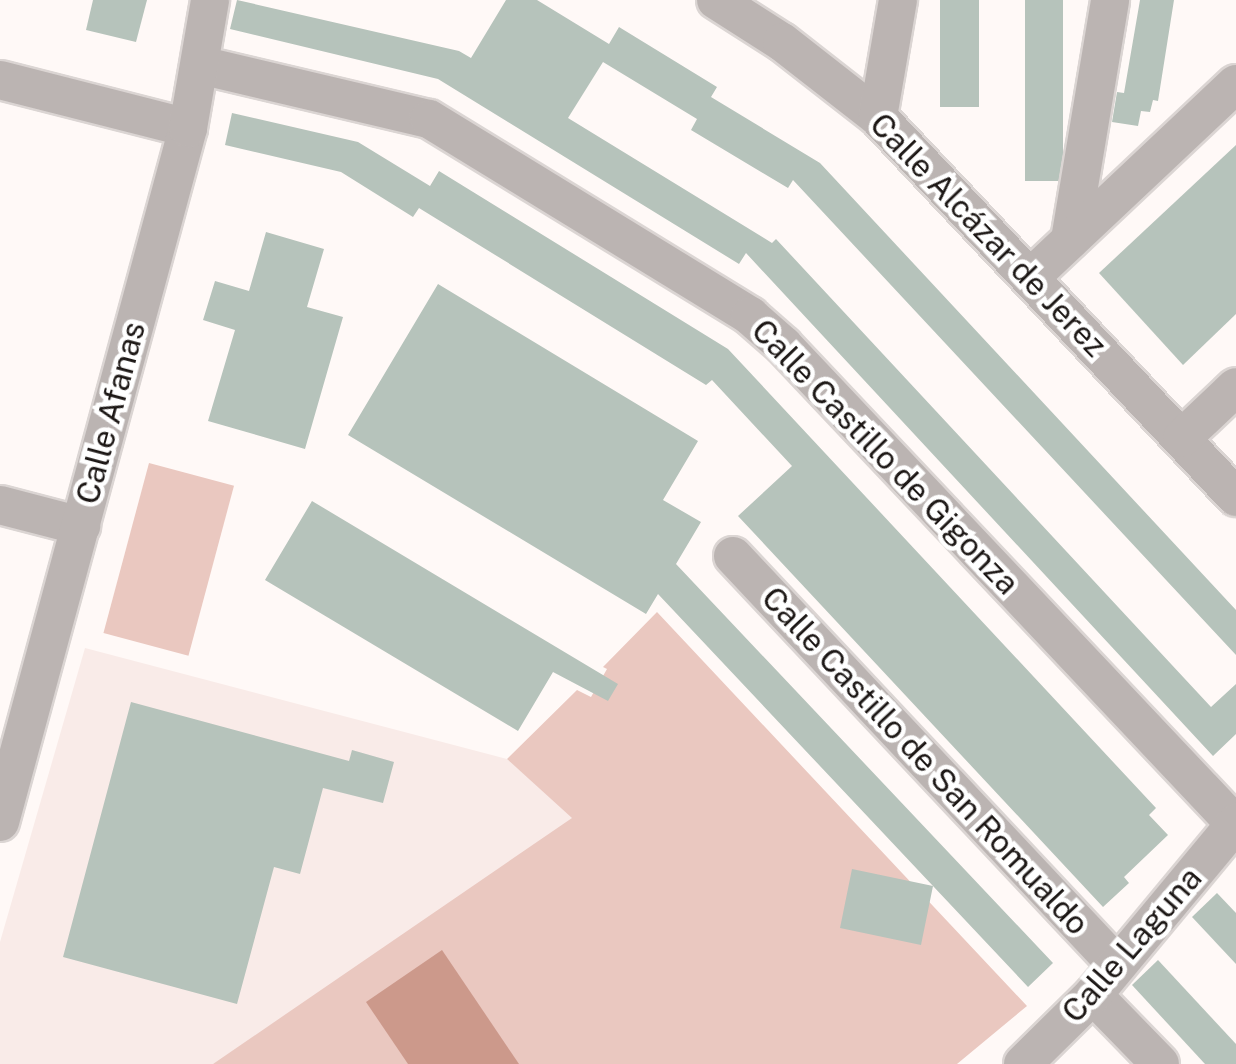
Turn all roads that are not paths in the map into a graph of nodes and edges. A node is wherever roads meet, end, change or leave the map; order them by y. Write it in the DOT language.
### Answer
graph roads {
  1 [pos="210,0"];
  2 [pos="716,0"];
  3 [pos="898,0"];
  4 [pos="1110,0"];
  5 [pos="200,65"];
  6 [pos="0,80"];
  7 [pos="1236,84"];
  8 [pos="878,117"];
  9 [pos="188,128"];
  10 [pos="1070,240"];
  11 [pos="1030,278"];
  12 [pos="1236,387"];
  13 [pos="1182,438"];
  14 [pos="1236,497"];
  15 [pos="0,504"];
  16 [pos="81,526"];
  17 [pos="733,556"];
  18 [pos="0,822"];
  19 [pos="1234,831"];
  20 [pos="1117,966"];
  21 [pos="1094,995"];
  22 [pos="1023,1064"];
  23 [pos="1160,1064"];
  1 -- 5 [label="street, Calle Afanas"];
  2 -- 8 [label="street, Calle Alcázar de Jerez"];
  3 -- 8 [label="street"];
  4 -- 10 [label="street"];
  5 -- 9 [label="street, Calle Afanas"];
  5 -- 19 [label="street, Calle Castillo de Gigonza"];
  6 -- 9 [label="street"];
  7 -- 10 [label="street"];
  8 -- 11 [label="street, Calle Alcázar de Jerez"];
  9 -- 16 [label="street, Calle Afanas"];
  10 -- 11 [label="street"];
  11 -- 13 [label="street, Calle Alcázar de Jerez"];
  12 -- 13 [label="street"];
  13 -- 14 [label="street, Calle Alcázar de Jerez"];
  15 -- 16 [label="street"];
  16 -- 18 [label="street, Calle Afanas"];
  17 -- 20 [label="street, Calle Castillo de San Romualdo"];
  19 -- 20 [label="street, Calle Laguna"];
  20 -- 21 [label="street, Calle Laguna"];
  21 -- 22 [label="street, Calle Laguna"];
  21 -- 23 [label="street"];
}
